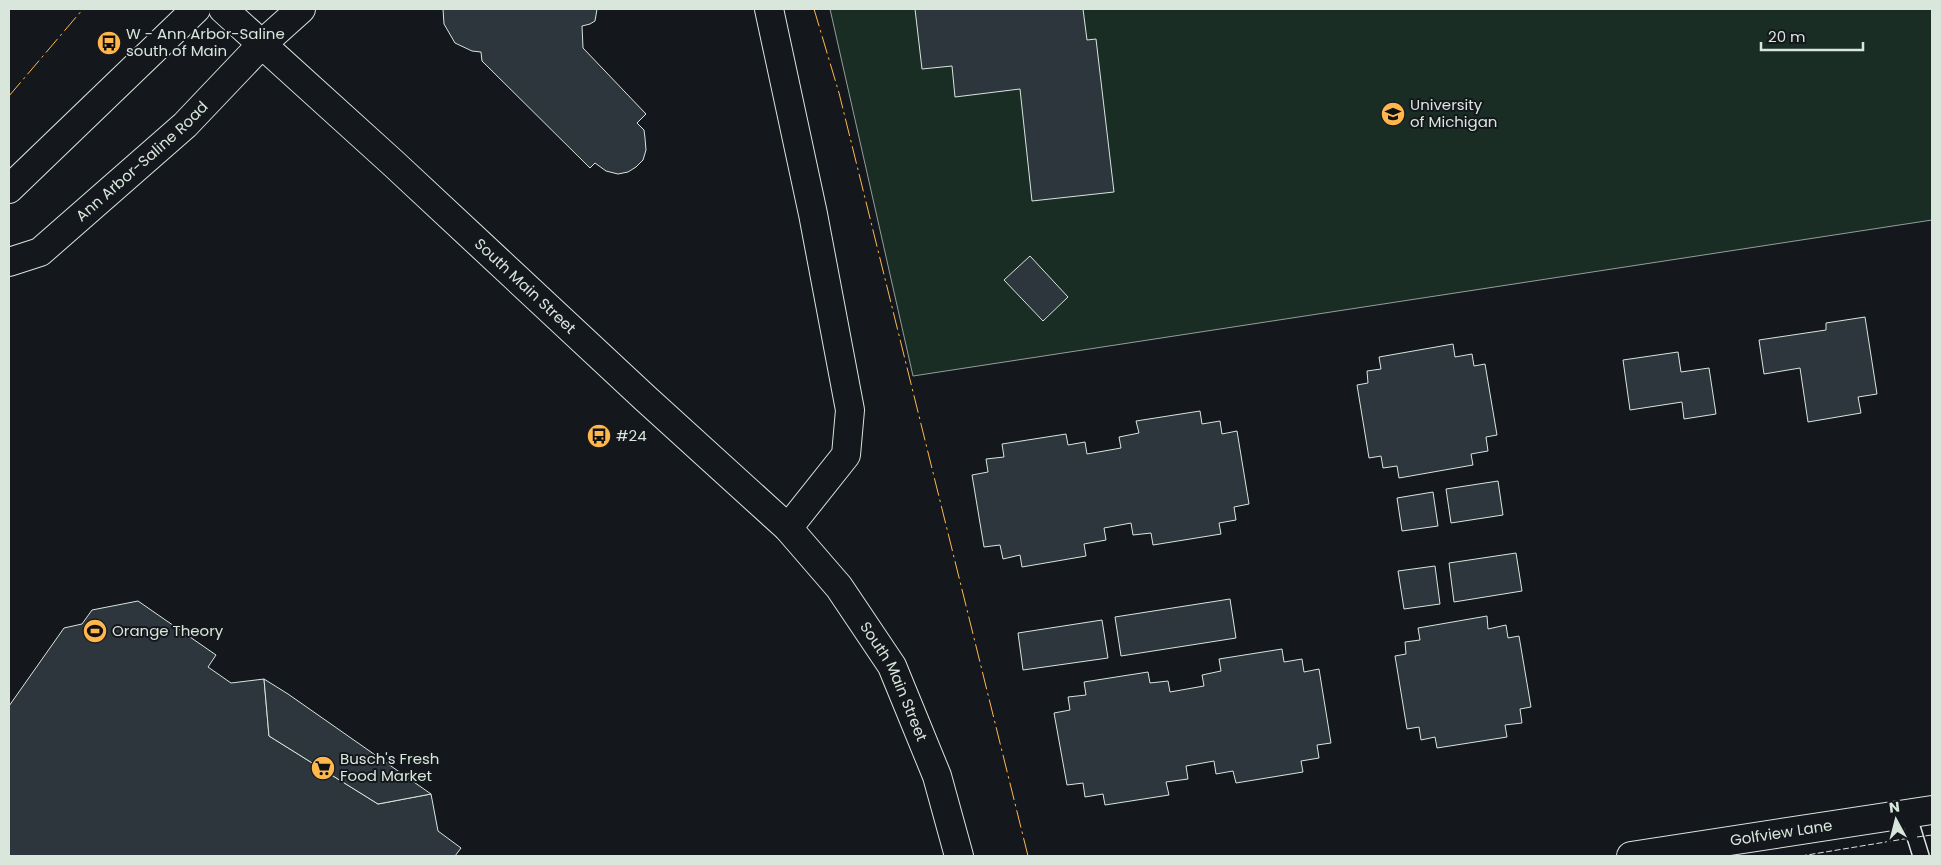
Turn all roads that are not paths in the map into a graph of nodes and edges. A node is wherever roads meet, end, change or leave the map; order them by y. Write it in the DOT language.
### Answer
graph roads {
  1 [pos="196,9"];
  2 [pos="223,9"];
  3 [pos="300,9"];
  4 [pos="769,9"];
  5 [pos="262,44"];
  6 [pos="9,189"];
  7 [pos="9,262"];
  8 [pos="788,528"];
  9 [pos="1920,812"];
  10 [pos="960,856"];
  11 [pos="1631,856"];
  12 [pos="1922,856"];
  1 -- 6 [label="street"];
  2 -- 5 [label="street, South Main Street"];
  3 -- 5 [label="street"];
  4 -- 8 [label="street"];
  5 -- 7 [label="street, Ann Arbor-Saline Road"];
  5 -- 8 [label="street, South Main Street"];
  8 -- 10 [label="street, South Main Street"];
  9 -- 11 [label="street, Golfview Lane"];
  9 -- 12 [label="lane"];
}
